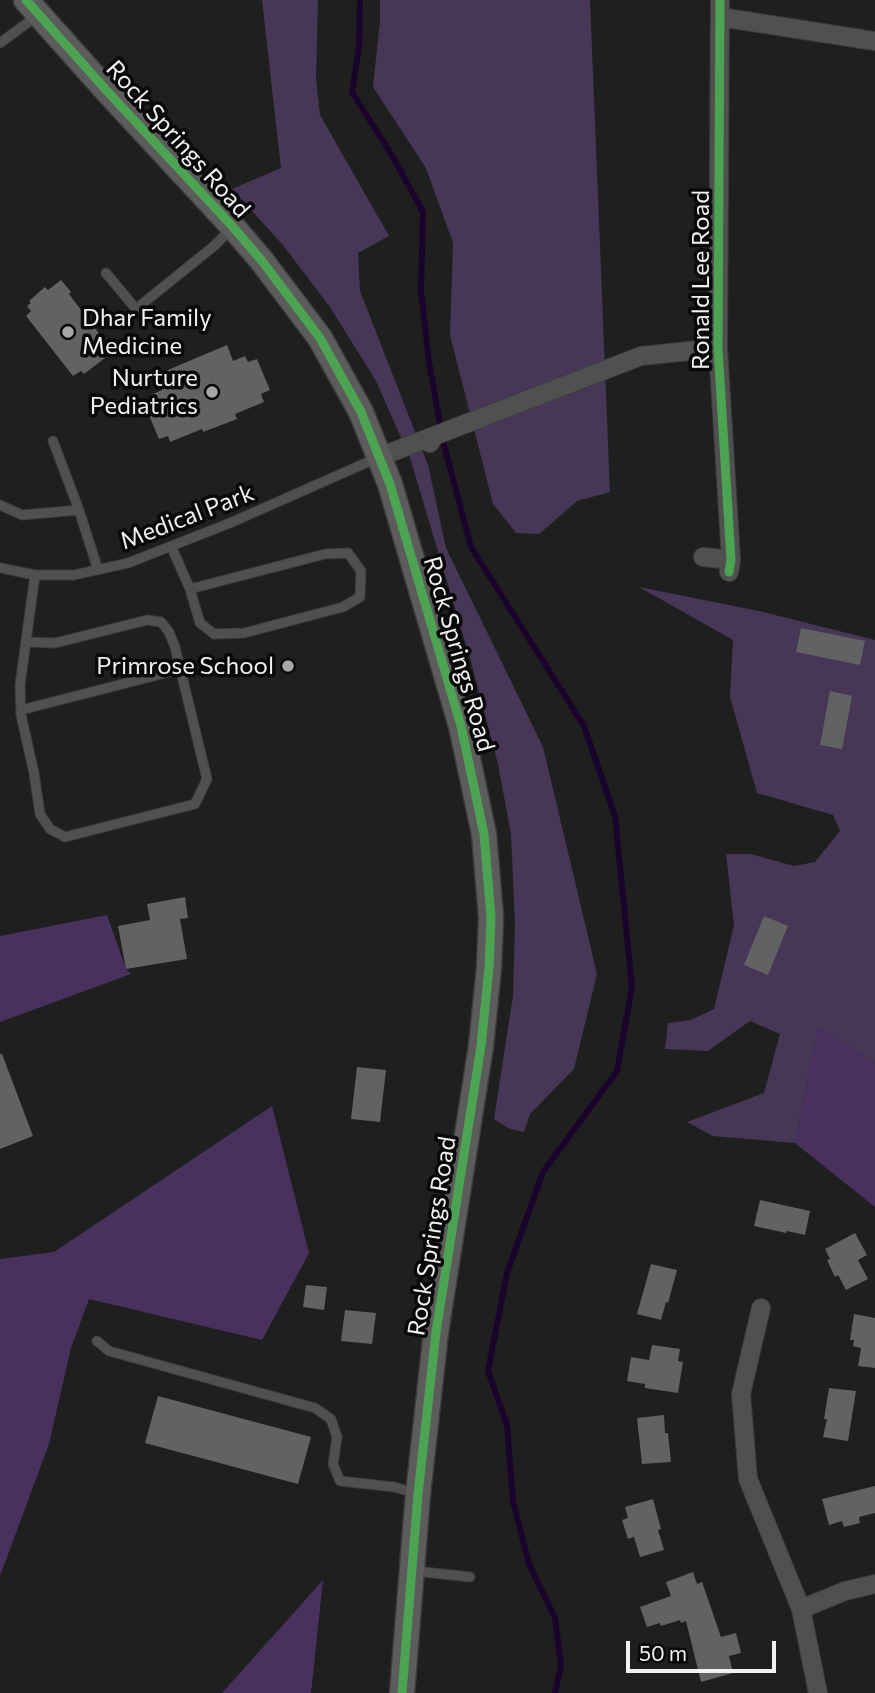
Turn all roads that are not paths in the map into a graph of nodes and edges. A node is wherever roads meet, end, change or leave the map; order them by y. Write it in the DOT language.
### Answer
graph roads {
  1 [pos="32,7"];
  2 [pos="720,8"];
  3 [pos="875,41"];
  4 [pos="0,43"];
  5 [pos="233,227"];
  6 [pos="106,273"];
  7 [pos="718,348"];
  8 [pos="53,441"];
  9 [pos="379,457"];
  10 [pos="0,505"];
  11 [pos="79,510"];
  12 [pos="171,547"];
  13 [pos="703,557"];
  14 [pos="0,568"];
  15 [pos="98,570"];
  16 [pos="35,575"];
  17 [pos="190,589"];
  18 [pos="27,642"];
  19 [pos="181,669"];
  20 [pos="21,710"];
  21 [pos="761,1308"];
  22 [pos="97,1341"];
  23 [pos="418,1494"];
  24 [pos="412,1570"];
  25 [pos="471,1577"];
  26 [pos="875,1584"];
  27 [pos="801,1609"];
  28 [pos="402,1693"];
  29 [pos="818,1693"];
  1 -- 4 [label="lane"];
  1 -- 5 [label="street, Rock Springs Road"];
  2 -- 3 [label="street"];
  2 -- 7 [label="street, Ronald Lee Road"];
  5 -- 6 [label="lane"];
  5 -- 9 [label="street, Rock Springs Road"];
  7 -- 9 [label="street"];
  7 -- 13 [label="street, Ronald Lee Road"];
  8 -- 11 [label="lane"];
  9 -- 12 [label="lane, Medical Park"];
  9 -- 23 [label="street, Rock Springs Road"];
  10 -- 11 [label="lane"];
  11 -- 15 [label="lane"];
  12 -- 15 [label="lane, Medical Park"];
  12 -- 17 [label="lane"];
  14 -- 16 [label="lane, Medical Park"];
  15 -- 16 [label="lane, Medical Park"];
  16 -- 18 [label="lane"];
  17 -- 17 [label="lane"];
  18 -- 19 [label="lane"];
  18 -- 20 [label="lane"];
  19 -- 20 [label="lane"];
  19 -- 20 [label="lane"];
  21 -- 27 [label="street"];
  22 -- 23 [label="lane"];
  23 -- 24 [label="street, Rock Springs Road"];
  24 -- 25 [label="lane"];
  24 -- 28 [label="street, Rock Springs Road"];
  26 -- 27 [label="street"];
  27 -- 29 [label="street"];
}
